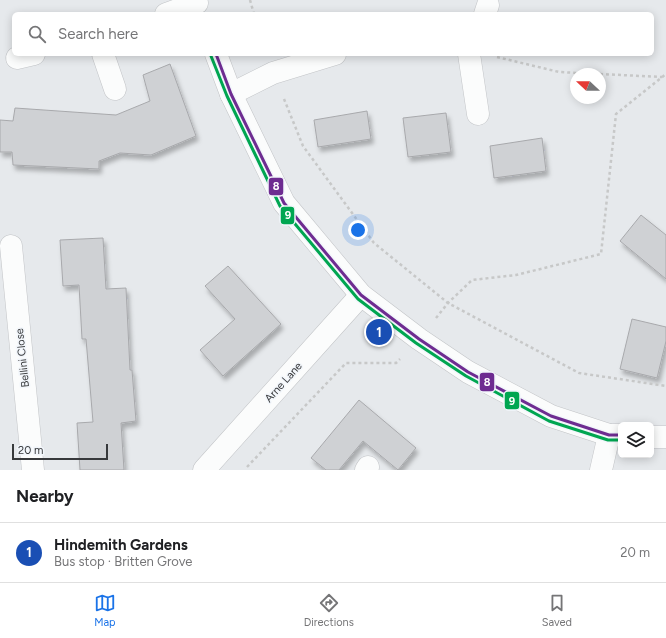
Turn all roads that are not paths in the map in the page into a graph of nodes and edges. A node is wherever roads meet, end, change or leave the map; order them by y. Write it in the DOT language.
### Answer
graph roads {
  1 [pos="198,6"];
  2 [pos="174,12"];
  3 [pos="104,56"];
  4 [pos="217,56"];
  5 [pos="328,56"];
  6 [pos="469,56"];
  7 [pos="115,89"];
  8 [pos="231,94"];
  9 [pos="478,114"];
  10 [pos="11,246"];
  11 [pos="361,295"];
  12 [pos="615,435"];
  13 [pos="654,436"];
  14 [pos="666,437"];
  15 [pos="33,470"];
  16 [pos="204,470"];
  17 [pos="601,470"];
  1 -- 2 [label="street"];
  3 -- 7 [label="street"];
  4 -- 8 [label="street"];
  5 -- 8 [label="street"];
  6 -- 9 [label="street"];
  8 -- 11 [label="street"];
  10 -- 15 [label="street, Bellini Close"];
  11 -- 12 [label="street"];
  11 -- 16 [label="street, Arne Lane"];
  12 -- 17 [label="street"];
  13 -- 14 [label="street"];
}
